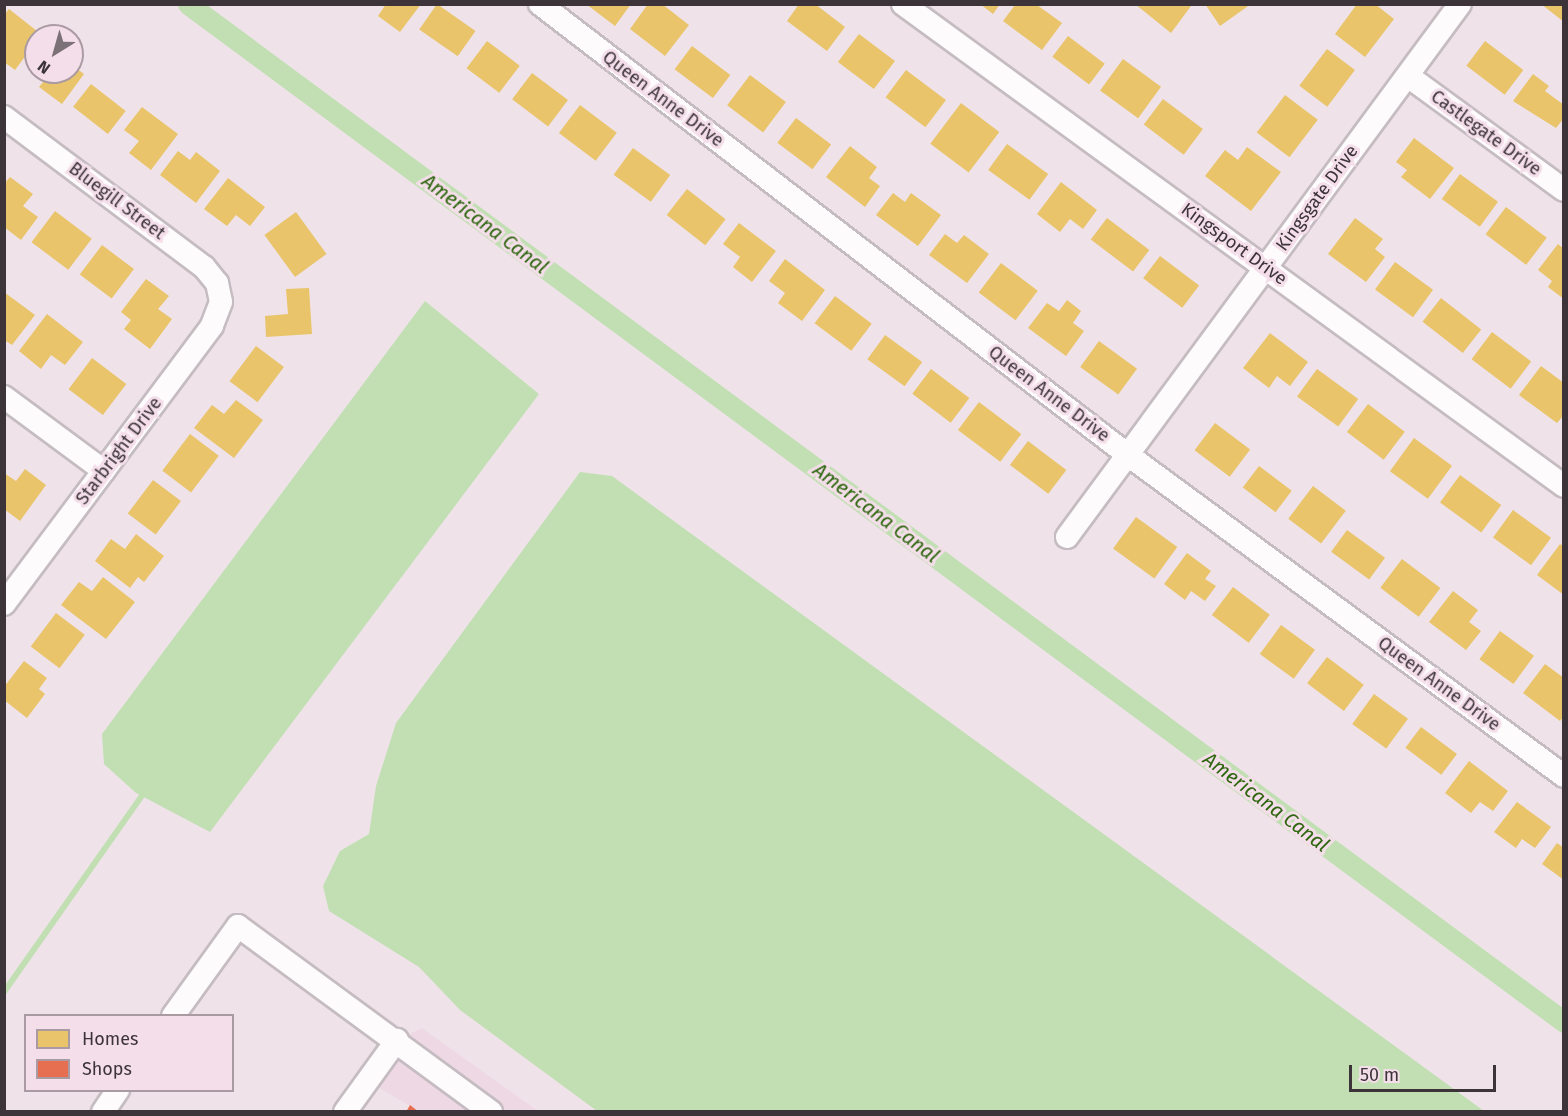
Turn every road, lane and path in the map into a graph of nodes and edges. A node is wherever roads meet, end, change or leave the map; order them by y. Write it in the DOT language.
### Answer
graph roads {
  1 [pos="540,4"];
  2 [pos="903,4"];
  3 [pos="1460,4"];
  4 [pos="1408,76"];
  5 [pos="4,117"];
  6 [pos="1563,190"];
  7 [pos="1266,267"];
  8 [pos="220,292"];
  9 [pos="4,396"];
  10 [pos="1128,455"];
  11 [pos="104,471"];
  12 [pos="1563,486"];
  13 [pos="1067,537"];
  14 [pos="4,604"];
  15 [pos="1563,776"];
  16 [pos="173,1014"];
  17 [pos="397,1040"];
  18 [pos="117,1092"];
  19 [pos="103,1112"];
  20 [pos="345,1112"];
  21 [pos="491,1112"];
  1 -- 10 [label="street, Queen Anne Drive"];
  2 -- 7 [label="street, Kingsport Drive"];
  3 -- 4 [label="street, Kingsgate Drive"];
  4 -- 6 [label="street, Castlegate Drive"];
  4 -- 7 [label="street, Kingsgate Drive"];
  5 -- 8 [label="street, Bluegill Street"];
  7 -- 10 [label="street, Kingsgate Drive"];
  7 -- 12 [label="street, Kingsport Drive"];
  8 -- 11 [label="street, Starbright Drive"];
  9 -- 11 [label="street"];
  10 -- 13 [label="street, Kingsgate Drive"];
  10 -- 15 [label="street, Queen Anne Drive"];
  11 -- 14 [label="street, Starbright Drive"];
  16 -- 17 [label="street"];
  17 -- 20 [label="street"];
  17 -- 21 [label="street"];
  18 -- 19 [label="street"];
}
